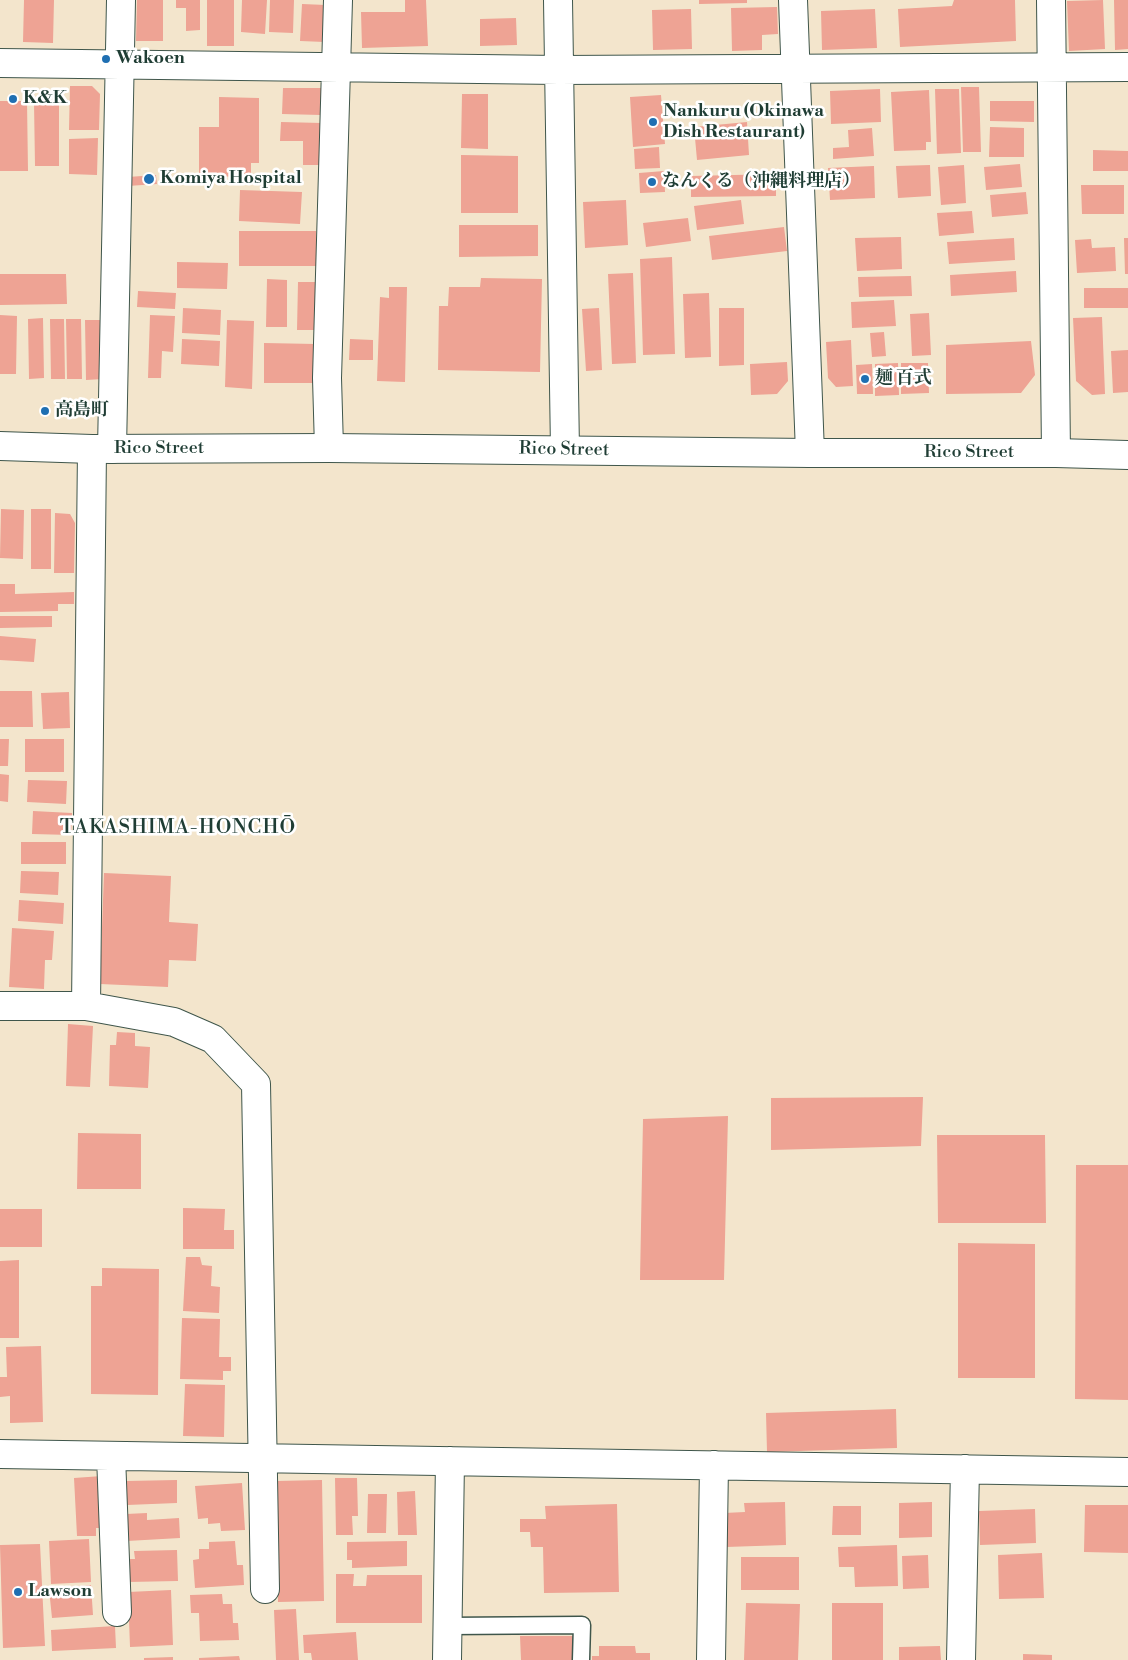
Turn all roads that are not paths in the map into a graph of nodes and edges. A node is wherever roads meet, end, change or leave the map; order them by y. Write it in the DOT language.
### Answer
graph roads {
  1 [pos="121,0"];
  2 [pos="338,0"];
  3 [pos="558,0"];
  4 [pos="793,0"];
  5 [pos="1051,0"];
  6 [pos="0,63"];
  7 [pos="120,65"];
  8 [pos="337,66"];
  9 [pos="1052,67"];
  10 [pos="1128,67"];
  11 [pos="796,68"];
  12 [pos="559,70"];
  13 [pos="0,446"];
  14 [pos="329,448"];
  15 [pos="102,449"];
  16 [pos="565,450"];
  17 [pos="810,453"];
  18 [pos="1056,453"];
  19 [pos="1128,455"];
  20 [pos="0,1006"];
  21 [pos="86,1006"];
  22 [pos="0,1454"];
  23 [pos="111,1456"];
  24 [pos="264,1458"];
  25 [pos="450,1461"];
  26 [pos="714,1465"];
  27 [pos="965,1469"];
  28 [pos="1128,1472"];
  29 [pos="266,1589"];
  30 [pos="117,1612"];
  31 [pos="447,1626"];
  32 [pos="446,1660"];
  33 [pos="581,1660"];
  34 [pos="711,1660"];
  35 [pos="961,1660"];
  1 -- 7 [label="street"];
  2 -- 8 [label="street"];
  3 -- 12 [label="street"];
  4 -- 11 [label="street"];
  5 -- 9 [label="street"];
  6 -- 7 [label="street"];
  7 -- 8 [label="street"];
  7 -- 15 [label="street"];
  8 -- 12 [label="street"];
  8 -- 14 [label="street"];
  9 -- 10 [label="street"];
  9 -- 11 [label="street"];
  9 -- 18 [label="street"];
  11 -- 12 [label="street"];
  11 -- 17 [label="street"];
  12 -- 16 [label="street"];
  13 -- 15 [label="street, Rico Street"];
  14 -- 15 [label="street, Rico Street"];
  14 -- 16 [label="street, Rico Street"];
  15 -- 21 [label="street"];
  16 -- 17 [label="street, Rico Street"];
  17 -- 18 [label="street, Rico Street"];
  18 -- 19 [label="street, Rico Street"];
  20 -- 21 [label="street"];
  21 -- 24 [label="street"];
  22 -- 23 [label="street"];
  23 -- 24 [label="street"];
  23 -- 30 [label="street"];
  24 -- 25 [label="street"];
  24 -- 29 [label="street"];
  25 -- 26 [label="street"];
  25 -- 31 [label="street"];
  26 -- 27 [label="street"];
  26 -- 34 [label="street"];
  27 -- 28 [label="street"];
  27 -- 35 [label="street"];
  31 -- 32 [label="street"];
  31 -- 33 [label="lane"];
}
